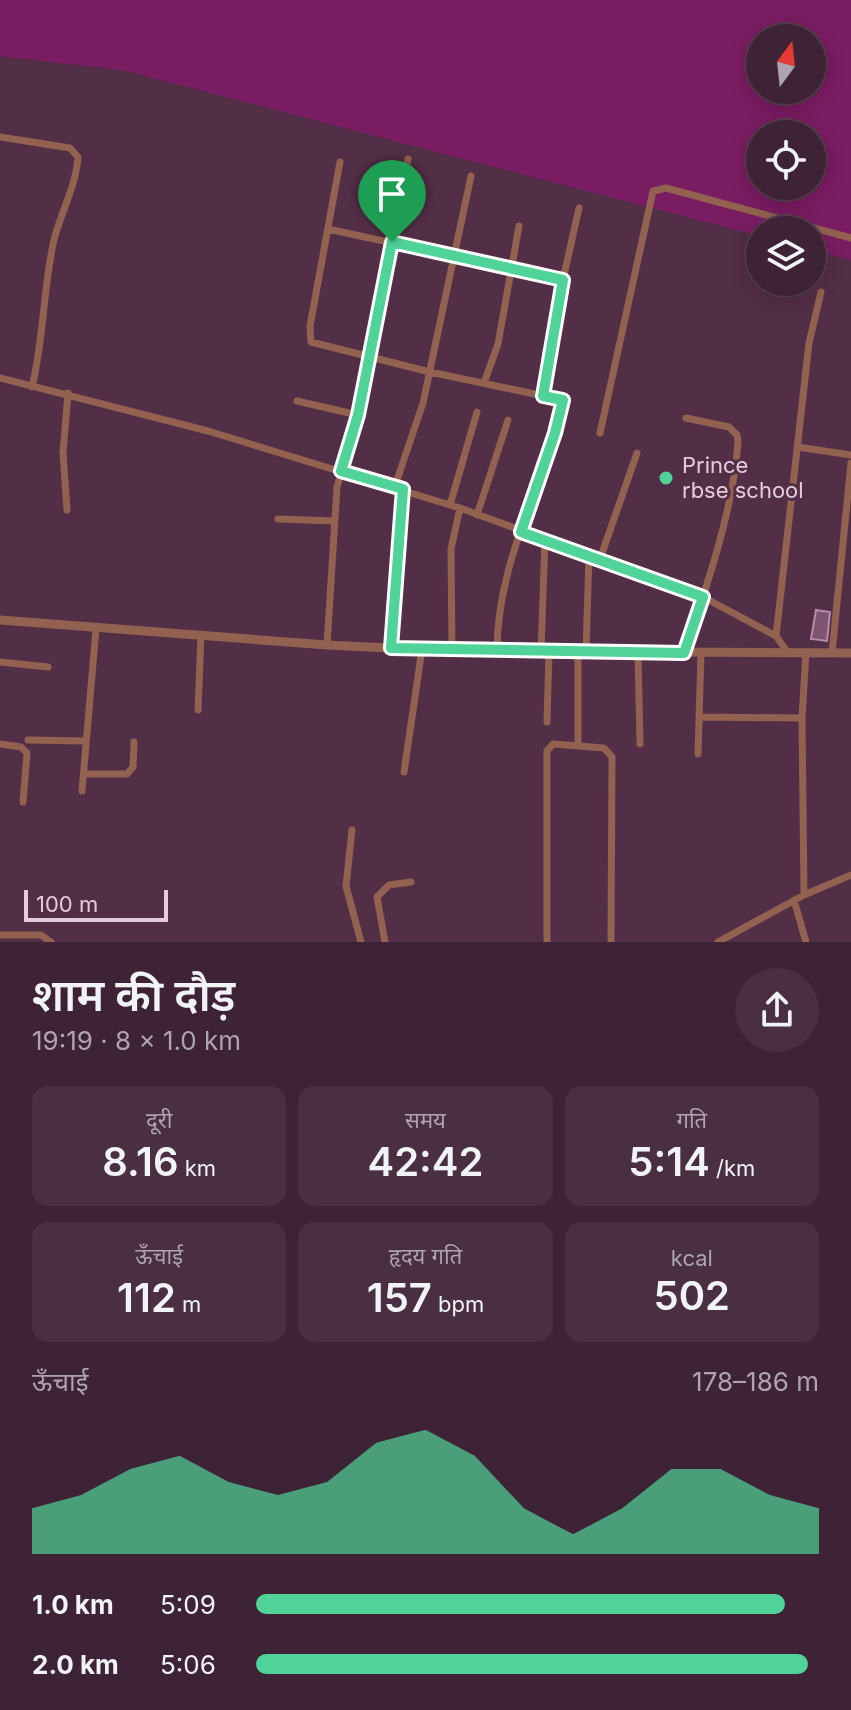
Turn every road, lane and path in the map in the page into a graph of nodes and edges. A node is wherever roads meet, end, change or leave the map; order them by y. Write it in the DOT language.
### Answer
graph roads {
  1 [pos="0,137"];
  2 [pos="408,159"];
  3 [pos="340,162"];
  4 [pos="471,176"];
  5 [pos="579,208"];
  6 [pos="519,226"];
  7 [pos="328,229"];
  8 [pos="851,238"];
  9 [pos="392,242"];
  10 [pos="454,256"];
  11 [pos="511,269"];
  12 [pos="563,280"];
  13 [pos="820,296"];
  14 [pos="369,358"];
  15 [pos="430,372"];
  16 [pos="0,378"];
  17 [pos="484,383"];
  18 [pos="32,387"];
  19 [pos="68,393"];
  20 [pos="543,396"];
  21 [pos="297,401"];
  22 [pos="477,412"];
  23 [pos="358,415"];
  24 [pos="686,418"];
  25 [pos="508,420"];
  26 [pos="600,433"];
  27 [pos="798,447"];
  28 [pos="637,453"];
  29 [pos="851,455"];
  30 [pos="851,463"];
  31 [pos="341,471"];
  32 [pos="399,488"];
  33 [pos="450,505"];
  34 [pos="460,508"];
  35 [pos="67,510"];
  36 [pos="477,515"];
  37 [pos="278,519"];
  38 [pos="334,521"];
  39 [pos="521,532"];
  40 [pos="545,539"];
  41 [pos="589,555"];
  42 [pos="600,559"];
  43 [pos="703,597"];
  44 [pos="0,620"];
  45 [pos="96,629"];
  46 [pos="201,635"];
  47 [pos="776,636"];
  48 [pos="327,645"];
  49 [pos="391,648"];
  50 [pos="422,649"];
  51 [pos="452,651"];
  52 [pos="497,651"];
  53 [pos="545,652"];
  54 [pos="582,652"];
  55 [pos="638,652"];
  56 [pos="806,652"];
  57 [pos="684,653"];
  58 [pos="701,653"];
  59 [pos="788,653"];
  60 [pos="832,653"];
  61 [pos="851,653"];
  62 [pos="0,662"];
  63 [pos="48,667"];
  64 [pos="198,710"];
  65 [pos="699,717"];
  66 [pos="802,718"];
  67 [pos="547,722"];
  68 [pos="28,740"];
  69 [pos="86,741"];
  70 [pos="134,742"];
  71 [pos="0,744"];
  72 [pos="640,744"];
  73 [pos="578,745"];
  74 [pos="698,754"];
  75 [pos="404,772"];
  76 [pos="84,774"];
  77 [pos="82,791"];
  78 [pos="23,802"];
  79 [pos="352,830"];
  80 [pos="851,875"];
  81 [pos="411,882"];
  82 [pos="804,895"];
  83 [pos="794,900"];
  84 [pos="0,935"];
  85 [pos="51,942"];
  86 [pos="361,942"];
  87 [pos="385,942"];
  88 [pos="547,942"];
  89 [pos="611,942"];
  90 [pos="718,942"];
  91 [pos="806,942"];
  1 -- 18 [label="street"];
  2 -- 9 [label="street"];
  3 -- 7 [label="street"];
  4 -- 10 [label="street"];
  5 -- 12 [label="street"];
  6 -- 11 [label="street"];
  7 -- 9 [label="street"];
  7 -- 14 [label="street"];
  8 -- 26 [label="street"];
  9 -- 10 [label="street"];
  9 -- 14 [label="street"];
  10 -- 11 [label="street"];
  10 -- 15 [label="street"];
  11 -- 12 [label="street"];
  11 -- 17 [label="street"];
  12 -- 20 [label="street"];
  13 -- 27 [label="street"];
  14 -- 15 [label="street"];
  14 -- 23 [label="street"];
  15 -- 17 [label="street"];
  15 -- 32 [label="street"];
  16 -- 18 [label="street"];
  17 -- 20 [label="street"];
  18 -- 19 [label="street"];
  19 -- 31 [label="street"];
  19 -- 35 [label="street"];
  20 -- 39 [label="street"];
  21 -- 23 [label="street"];
  22 -- 33 [label="street"];
  23 -- 31 [label="street"];
  24 -- 43 [label="street"];
  25 -- 36 [label="street"];
  27 -- 29 [label="street"];
  27 -- 47 [label="street"];
  28 -- 42 [label="street"];
  30 -- 60 [label="street"];
  31 -- 32 [label="street"];
  31 -- 38 [label="street"];
  32 -- 33 [label="street"];
  32 -- 49 [label="street"];
  33 -- 34 [label="street"];
  34 -- 36 [label="street"];
  34 -- 51 [label="street"];
  36 -- 39 [label="street"];
  37 -- 38 [label="street"];
  38 -- 48 [label="street"];
  39 -- 40 [label="street"];
  39 -- 52 [label="street"];
  40 -- 41 [label="street"];
  40 -- 53 [label="street"];
  41 -- 42 [label="street"];
  41 -- 54 [label="street"];
  42 -- 43 [label="street"];
  43 -- 47 [label="street"];
  43 -- 57 [label="street"];
  44 -- 45 [label="street"];
  45 -- 46 [label="street"];
  45 -- 69 [label="street"];
  46 -- 48 [label="street"];
  46 -- 64 [label="street"];
  47 -- 59 [label="street"];
  48 -- 49 [label="street"];
  49 -- 50 [label="street"];
  50 -- 51 [label="street"];
  50 -- 75 [label="street"];
  51 -- 52 [label="street"];
  52 -- 53 [label="street"];
  53 -- 54 [label="street"];
  53 -- 67 [label="street"];
  54 -- 55 [label="street"];
  54 -- 73 [label="street"];
  55 -- 57 [label="street"];
  55 -- 72 [label="street"];
  56 -- 59 [label="street"];
  56 -- 60 [label="street"];
  56 -- 66 [label="street"];
  57 -- 58 [label="street"];
  58 -- 59 [label="street"];
  58 -- 65 [label="street"];
  60 -- 61 [label="street"];
  62 -- 63 [label="street"];
  65 -- 66 [label="street"];
  65 -- 74 [label="street"];
  66 -- 82 [label="street"];
  68 -- 69 [label="street"];
  69 -- 76 [label="street"];
  70 -- 76 [label="street"];
  71 -- 78 [label="street"];
  73 -- 88 [label="street"];
  73 -- 89 [label="street"];
  76 -- 77 [label="street"];
  79 -- 86 [label="street"];
  80 -- 82 [label="street"];
  81 -- 87 [label="street"];
  82 -- 83 [label="street"];
  83 -- 90 [label="street"];
  83 -- 91 [label="street"];
  84 -- 85 [label="street"];
}
